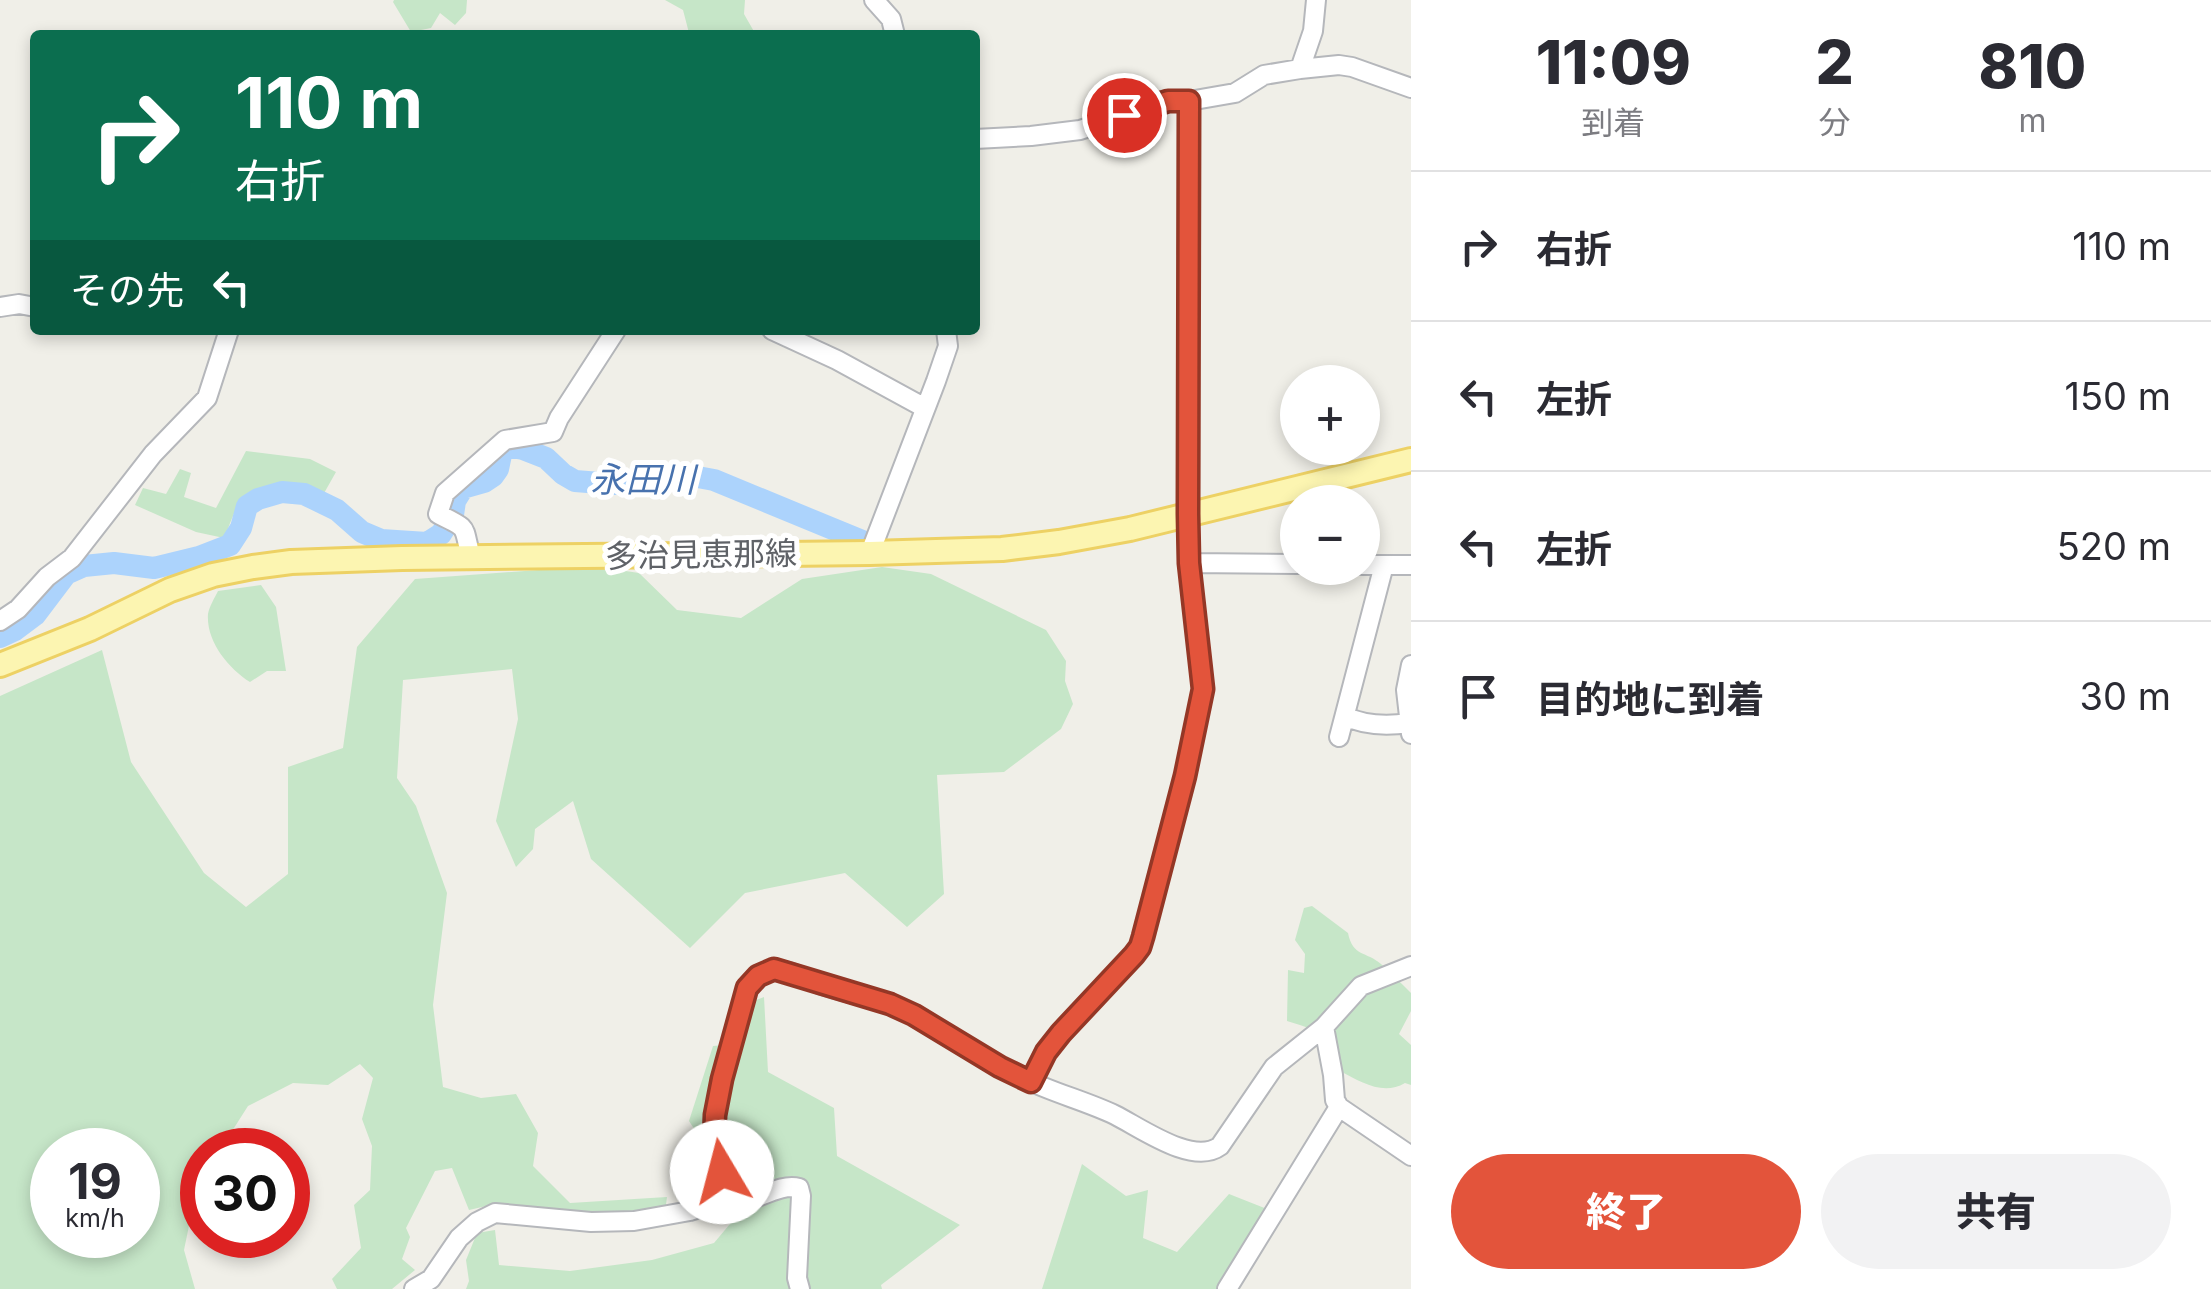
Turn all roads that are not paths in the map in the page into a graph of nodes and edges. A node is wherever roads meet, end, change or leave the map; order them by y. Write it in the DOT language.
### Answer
graph roads {
  1 [pos="874,0"];
  2 [pos="900,0"];
  3 [pos="1316,0"];
  4 [pos="893,27"];
  5 [pos="1300,69"];
  6 [pos="1411,88"];
  7 [pos="1189,101"];
  8 [pos="980,139"];
  9 [pos="0,306"];
  10 [pos="30,306"];
  11 [pos="227,335"];
  12 [pos="613,335"];
  13 [pos="782,335"];
  14 [pos="947,335"];
  15 [pos="925,408"];
  16 [pos="1411,460"];
  17 [pos="1188,514"];
  18 [pos="870,552"];
  19 [pos="471,557"];
  20 [pos="1189,563"];
  21 [pos="1280,564"];
  22 [pos="1380,565"];
  23 [pos="1384,565"];
  24 [pos="1411,566"];
  25 [pos="0,622"];
  26 [pos="1411,665"];
  27 [pos="0,666"];
  28 [pos="1345,716"];
  29 [pos="1410,728"];
  30 [pos="1339,737"];
  31 [pos="1411,966"];
  32 [pos="1324,1027"];
  33 [pos="1031,1082"];
  34 [pos="1339,1107"];
  35 [pos="1411,1156"];
  36 [pos="714,1200"];
  37 [pos="414,1289"];
  38 [pos="800,1289"];
  39 [pos="1227,1289"];
  1 -- 4 [label="street"];
  2 -- 4 [label="street"];
  3 -- 5 [label="street"];
  5 -- 6 [label="street"];
  5 -- 7 [label="street"];
  7 -- 8 [label="street"];
  7 -- 17 [label="street"];
  9 -- 10 [label="street"];
  11 -- 25 [label="street"];
  12 -- 19 [label="street"];
  13 -- 15 [label="street"];
  14 -- 15 [label="street"];
  15 -- 18 [label="street"];
  16 -- 17 [label="main road, 多治見恵那線"];
  17 -- 18 [label="main road, 多治見恵那線"];
  17 -- 20 [label="street"];
  18 -- 19 [label="main road, 多治見恵那線"];
  19 -- 27 [label="main road, 多治見恵那線"];
  20 -- 21 [label="street"];
  20 -- 33 [label="street"];
  22 -- 23 [label="street"];
  23 -- 24 [label="street"];
  23 -- 28 [label="street"];
  26 -- 29 [label="street"];
  28 -- 29 [label="street"];
  28 -- 30 [label="street"];
  31 -- 32 [label="street"];
  32 -- 33 [label="street"];
  32 -- 34 [label="street"];
  33 -- 36 [label="street"];
  34 -- 35 [label="street"];
  34 -- 39 [label="street"];
  36 -- 37 [label="street"];
  36 -- 38 [label="street"];
}
